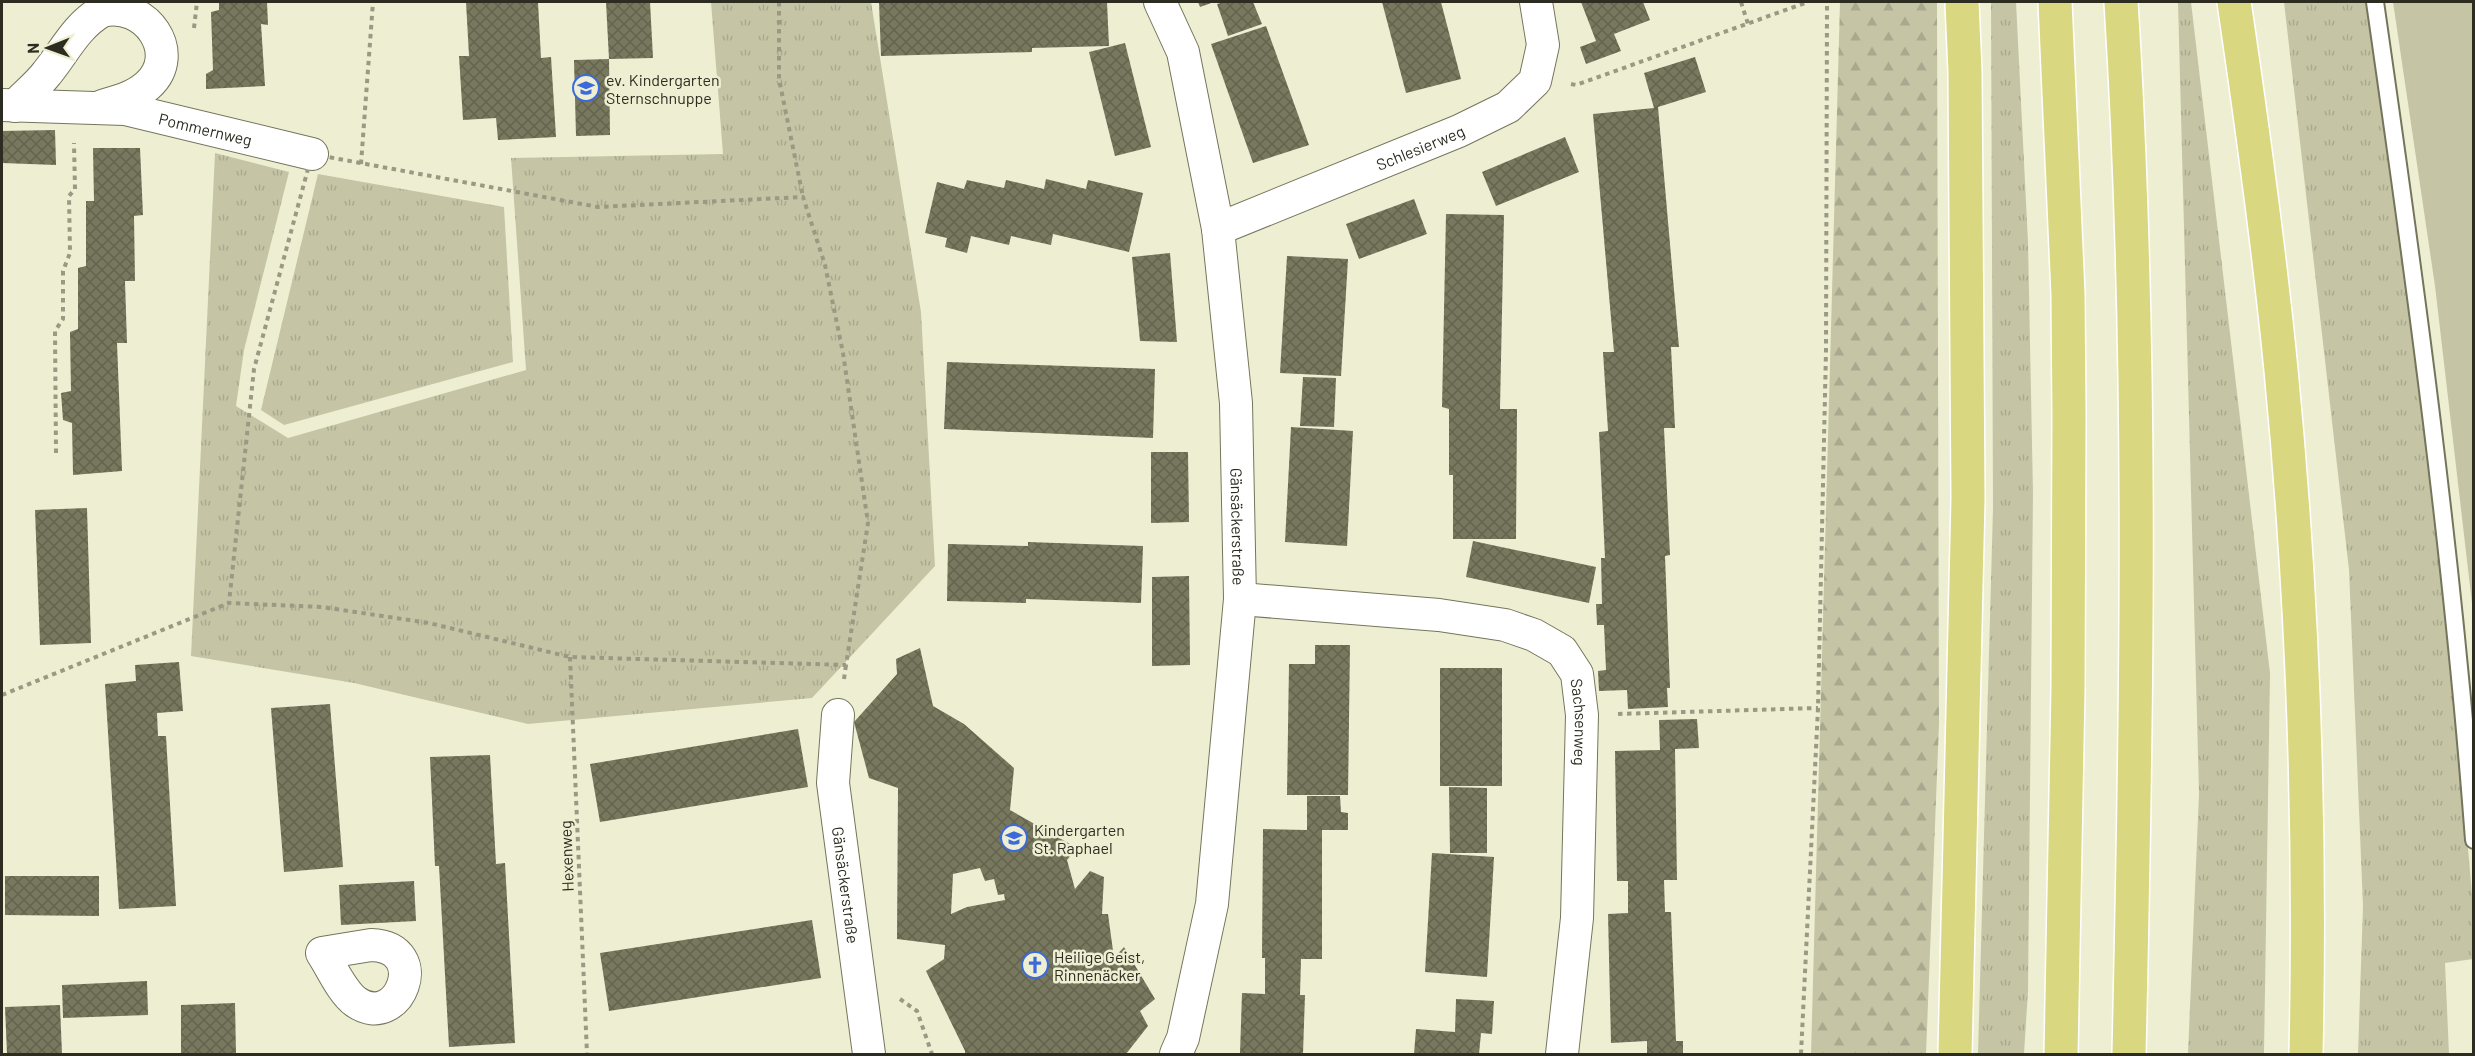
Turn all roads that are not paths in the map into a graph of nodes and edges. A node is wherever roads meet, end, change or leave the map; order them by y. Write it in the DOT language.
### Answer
graph roads {
  1 [pos="1160,2"];
  2 [pos="1536,2"];
  3 [pos="1962,2"];
  4 [pos="2055,2"];
  5 [pos="2121,2"];
  6 [pos="2234,2"];
  7 [pos="2375,2"];
  8 [pos="8,105"];
  9 [pos="86,107"];
  10 [pos="312,154"];
  11 [pos="1218,229"];
  12 [pos="1240,599"];
  13 [pos="838,715"];
  14 [pos="2474,840"];
  15 [pos="869,1054"];
  16 [pos="1176,1054"];
  17 [pos="1562,1054"];
  18 [pos="1955,1054"];
  19 [pos="2061,1054"];
  20 [pos="2129,1054"];
  21 [pos="2306,1054"];
  1 -- 11 [label="street, Gänsäckerstraße"];
  2 -- 11 [label="street, Schlesierweg"];
  3 -- 18 [label="highway"];
  4 -- 19 [label="highway"];
  5 -- 20 [label="highway"];
  6 -- 21 [label="highway"];
  7 -- 14 [label="lane"];
  8 -- 9 [label="street, Pommernweg"];
  8 -- 9 [label="street, Pommernweg"];
  9 -- 10 [label="street, Pommernweg"];
  11 -- 12 [label="street, Gänsäckerstraße"];
  12 -- 16 [label="street, Gänsäckerstraße"];
  12 -- 17 [label="street, Sachsenweg"];
  13 -- 15 [label="street, Gänsäckerstraße"];
}
